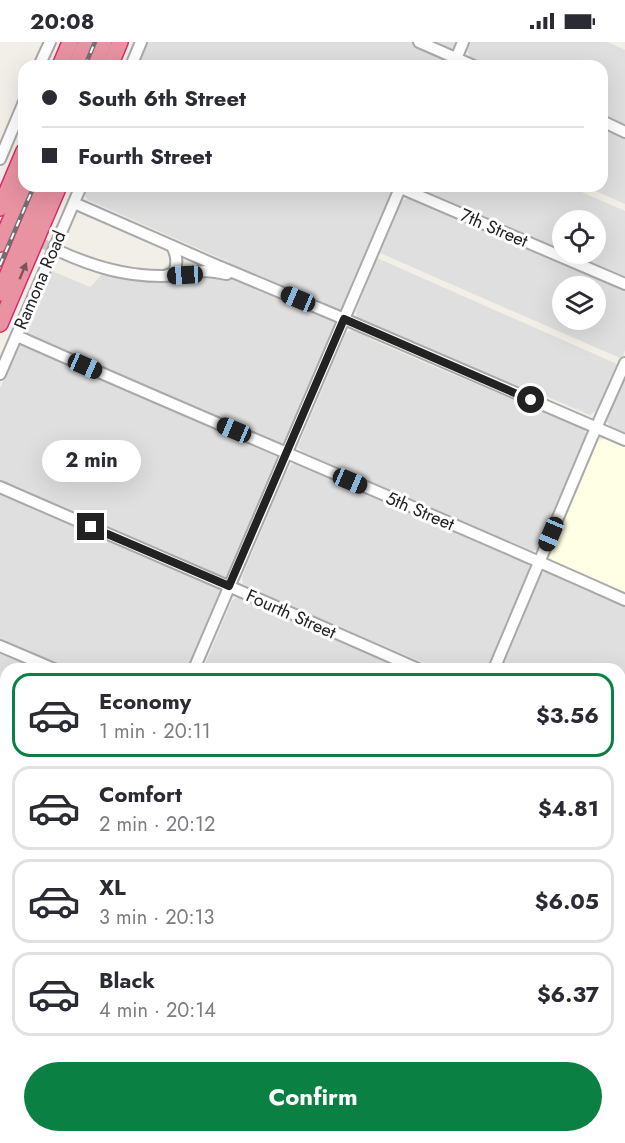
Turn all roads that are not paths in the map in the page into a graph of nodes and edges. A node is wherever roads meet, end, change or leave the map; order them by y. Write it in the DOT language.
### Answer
graph roads {
  1 [pos="50,42"];
  2 [pos="70,42"];
  3 [pos="86,42"];
  4 [pos="104,42"];
  5 [pos="120,42"];
  6 [pos="141,42"];
  7 [pos="419,42"];
  8 [pos="463,42"];
  9 [pos="42,60"];
  10 [pos="62,60"];
  11 [pos="78,60"];
  12 [pos="96,60"];
  13 [pos="112,60"];
  14 [pos="134,60"];
  15 [pos="450,60"];
  16 [pos="455,60"];
  17 [pos="18,116"];
  18 [pos="608,125"];
  19 [pos="625,132"];
  20 [pos="0,159"];
  21 [pos="18,166"];
  22 [pos="22,192"];
  23 [pos="42,192"];
  24 [pos="56,192"];
  25 [pos="79,192"];
  26 [pos="397,192"];
  27 [pos="411,192"];
  28 [pos="74,203"];
  29 [pos="0,208"];
  30 [pos="0,244"];
  31 [pos="172,246"];
  32 [pos="61,252"];
  33 [pos="241,275"];
  34 [pos="162,276"];
  35 [pos="625,284"];
  36 [pos="0,293"];
  37 [pos="344,319"];
  38 [pos="0,324"];
  39 [pos="16,336"];
  40 [pos="625,363"];
  41 [pos="0,374"];
  42 [pos="596,428"];
  43 [pos="625,440"];
  44 [pos="287,454"];
  45 [pos="0,487"];
  46 [pos="539,562"];
  47 [pos="229,586"];
  48 [pos="625,600"];
  49 [pos="0,646"];
  50 [pos="40,663"];
  51 [pos="197,663"];
  52 [pos="404,663"];
  53 [pos="497,663"];
  1 -- 9 [label="street"];
  2 -- 10 [label="highway"];
  3 -- 11 [label="highway"];
  4 -- 12 [label="highway"];
  5 -- 13 [label="highway"];
  6 -- 14 [label="street"];
  7 -- 15 [label="street"];
  8 -- 16 [label="street"];
  17 -- 20 [label="street"];
  18 -- 19 [label="street"];
  21 -- 29 [label="highway"];
  22 -- 30 [label="highway"];
  23 -- 36 [label="highway"];
  38 -- 24 [label="highway, one-way"];
  25 -- 28 [label="street, Ramona Road"];
  26 -- 37 [label="street"];
  27 -- 35 [label="street, 7th Street"];
  28 -- 31 [label="street"];
  28 -- 39 [label="street, Ramona Road"];
  31 -- 33 [label="street"];
  31 -- 34 [label="street"];
  32 -- 34 [label="street"];
  33 -- 34 [label="street"];
  33 -- 37 [label="street"];
  37 -- 42 [label="street"];
  37 -- 44 [label="street"];
  39 -- 41 [label="street, Ramona Road"];
  39 -- 44 [label="street, 5th Street"];
  40 -- 42 [label="street"];
  42 -- 43 [label="street"];
  42 -- 46 [label="street"];
  44 -- 46 [label="street, 5th Street"];
  44 -- 47 [label="street"];
  45 -- 47 [label="street, Fourth Street"];
  46 -- 48 [label="street, 5th Street"];
  46 -- 53 [label="street"];
  47 -- 51 [label="street"];
  47 -- 52 [label="street, Fourth Street"];
  49 -- 50 [label="street"];
}
